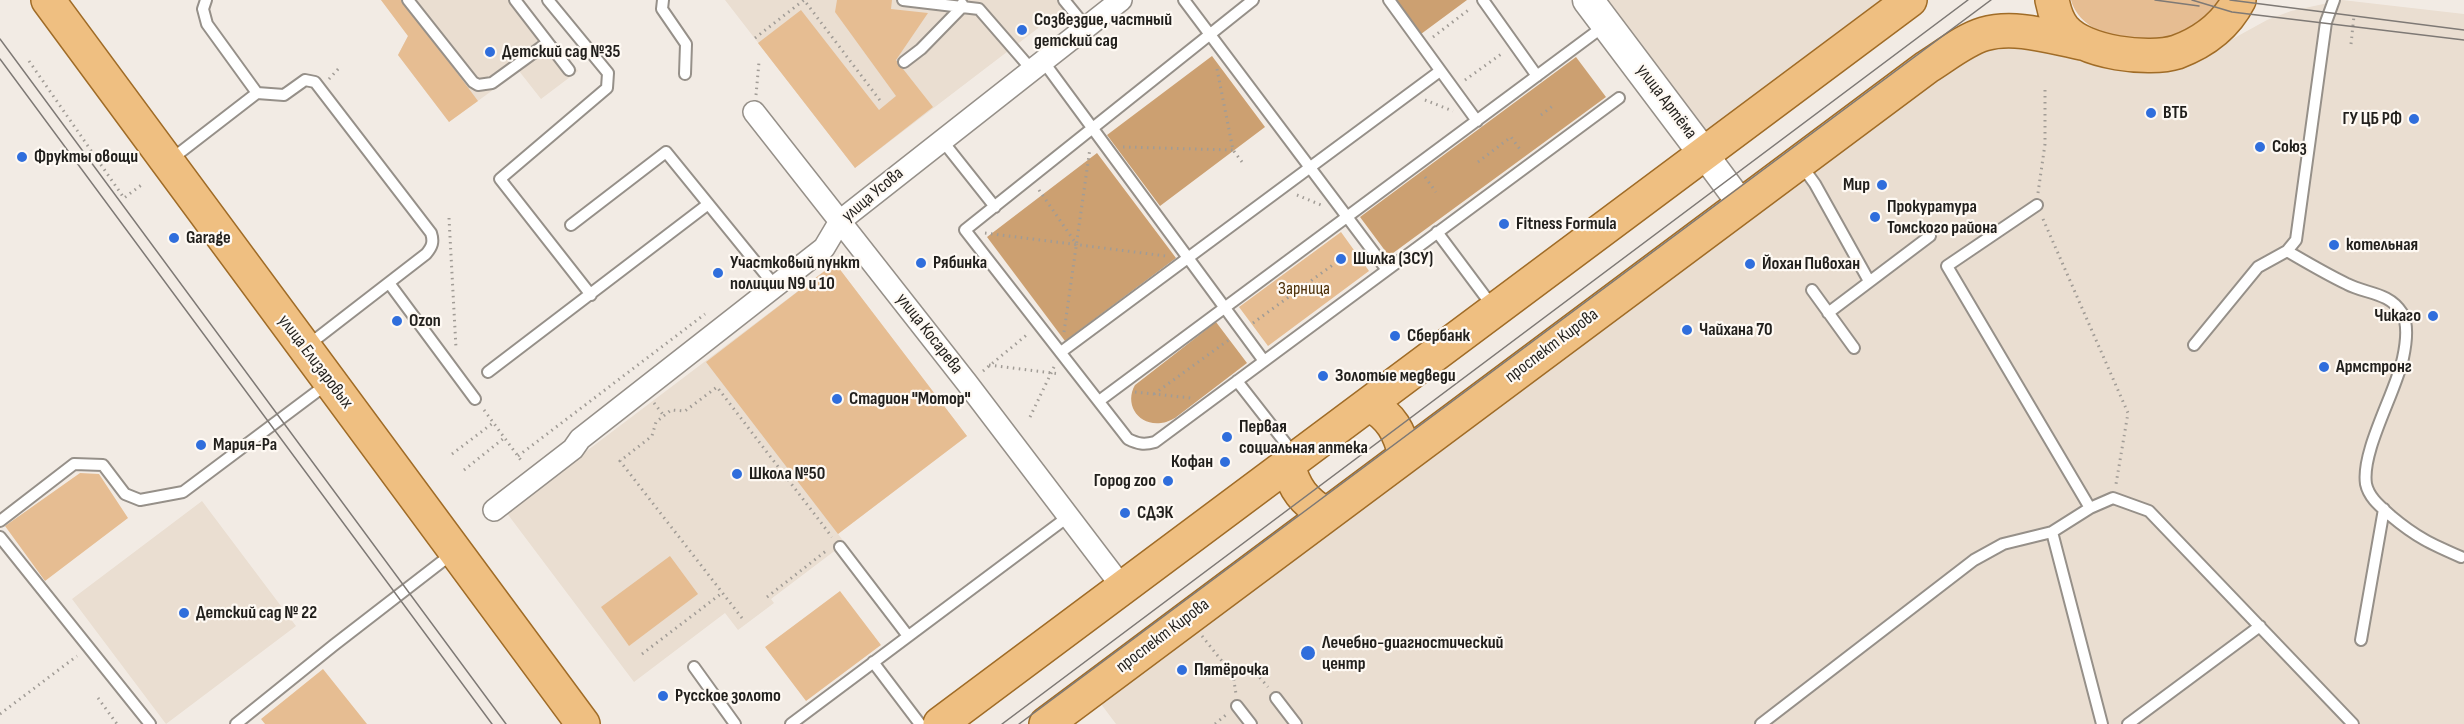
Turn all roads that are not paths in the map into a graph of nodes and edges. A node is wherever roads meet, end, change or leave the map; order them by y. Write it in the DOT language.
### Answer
graph roads {
  1 [pos="48,0"];
  2 [pos="206,0"];
  3 [pos="408,0"];
  4 [pos="515,0"];
  5 [pos="548,0"];
  6 [pos="663,0"];
  7 [pos="903,0"];
  8 [pos="1064,0"];
  9 [pos="1121,0"];
  10 [pos="1184,0"];
  11 [pos="1254,0"];
  12 [pos="1389,0"];
  13 [pos="1588,0"];
  14 [pos="1910,0"];
  15 [pos="2052,0"];
  16 [pos="2334,0"];
  17 [pos="1478,3"];
  18 [pos="2242,3"];
  19 [pos="962,4"];
  20 [pos="1607,24"];
  21 [pos="1086,27"];
  22 [pos="1210,35"];
  23 [pos="547,43"];
  24 [pos="2082,43"];
  25 [pos="904,62"];
  26 [pos="1037,66"];
  27 [pos="569,70"];
  28 [pos="1440,71"];
  29 [pos="685,75"];
  30 [pos="1538,75"];
  31 [pos="257,93"];
  32 [pos="1619,98"];
  33 [pos="754,112"];
  34 [pos="1476,121"];
  35 [pos="1093,129"];
  36 [pos="941,139"];
  37 [pos="1704,154"];
  38 [pos="1800,163"];
  39 [pos="1310,168"];
  40 [pos="155,173"];
  41 [pos="707,205"];
  42 [pos="1742,205"];
  43 [pos="2037,205"];
  44 [pos="995,207"];
  45 [pos="1347,217"];
  46 [pos="840,221"];
  47 [pos="571,225"];
  48 [pos="1437,232"];
  49 [pos="1930,236"];
  50 [pos="2286,251"];
  51 [pos="1189,259"];
  52 [pos="1387,270"];
  53 [pos="1869,281"];
  54 [pos="389,283"];
  55 [pos="775,286"];
  56 [pos="1812,290"];
  57 [pos="591,295"];
  58 [pos="1225,308"];
  59 [pos="1495,310"];
  60 [pos="1828,313"];
  61 [pos="2194,345"];
  62 [pos="304,348"];
  63 [pos="1854,348"];
  64 [pos="1061,352"];
  65 [pos="1264,361"];
  66 [pos="488,372"];
  67 [pos="1237,381"];
  68 [pos="330,382"];
  69 [pos="475,399"];
  70 [pos="1099,401"];
  71 [pos="1369,404"];
  72 [pos="1405,456"];
  73 [pos="1292,461"];
  74 [pos="2090,508"];
  75 [pos="2384,509"];
  76 [pos="494,510"];
  77 [pos="1326,515"];
  78 [pos="1069,516"];
  79 [pos="0,521"];
  80 [pos="2052,532"];
  81 [pos="0,537"];
  82 [pos="838,545"];
  83 [pos="456,551"];
  84 [pos="2461,557"];
  85 [pos="1123,588"];
  86 [pos="2260,626"];
  87 [pos="908,636"];
  88 [pos="2361,640"];
  89 [pos="873,662"];
  90 [pos="694,667"];
  91 [pos="1276,698"];
  92 [pos="1237,706"];
  93 [pos="150,724"];
  94 [pos="236,724"];
  95 [pos="583,724"];
  96 [pos="735,724"];
  97 [pos="791,724"];
  98 [pos="920,724"];
  99 [pos="940,724"];
  100 [pos="1046,724"];
  101 [pos="1251,724"];
  102 [pos="1296,724"];
  103 [pos="1761,724"];
  104 [pos="2102,724"];
  105 [pos="2128,724"];
  106 [pos="2353,724"];
  1 -- 40 [label="main road, улица Елизаровых"];
  2 -- 31 [label="lane"];
  3 -- 23 [label="lane"];
  4 -- 23 [label="lane"];
  5 -- 57 [label="lane"];
  6 -- 29 [label="lane"];
  7 -- 19 [label="lane"];
  8 -- 21 [label="lane"];
  9 -- 21 [label="street, улица Усова"];
  10 -- 22 [label="lane"];
  11 -- 22 [label="lane"];
  12 -- 28 [label="lane"];
  13 -- 20 [label="main road, улица Артёма"];
  14 -- 37 [label="main road"];
  15 -- 24 [label="main road"];
  16 -- 50 [label="lane"];
  17 -- 30 [label="lane"];
  18 -- 24 [label="main road, проспект Кирова"];
  19 -- 25 [label="lane"];
  19 -- 26 [label="lane"];
  20 -- 30 [label="lane"];
  20 -- 37 [label="main road, улица Артёма"];
  21 -- 26 [label="street, улица Усова"];
  22 -- 35 [label="lane"];
  22 -- 39 [label="lane"];
  23 -- 27 [label="lane"];
  24 -- 38 [label="main road, проспект Кирова"];
  26 -- 35 [label="lane"];
  26 -- 36 [label="street, улица Усова"];
  28 -- 34 [label="lane"];
  28 -- 39 [label="lane"];
  30 -- 34 [label="lane"];
  31 -- 40 [label="lane"];
  31 -- 54 [label="lane"];
  32 -- 48 [label="lane"];
  33 -- 46 [label="street, улица Косарева"];
  34 -- 45 [label="lane"];
  35 -- 44 [label="lane"];
  35 -- 51 [label="lane"];
  36 -- 44 [label="lane"];
  36 -- 46 [label="street, улица Усова"];
  37 -- 42 [label="street, улица Артёма"];
  37 -- 59 [label="main road"];
  38 -- 42 [label="main road, проспект Кирова"];
  38 -- 53 [label="lane"];
  39 -- 45 [label="lane"];
  39 -- 51 [label="lane"];
  40 -- 62 [label="main road, улица Елизаровых"];
  41 -- 47 [label="lane"];
  41 -- 55 [label="lane"];
  41 -- 57 [label="lane"];
  42 -- 72 [label="main road, проспект Кирова"];
  43 -- 74 [label="lane"];
  44 -- 64 [label="lane"];
  45 -- 52 [label="lane"];
  45 -- 58 [label="lane"];
  46 -- 55 [label="street, улица Усова"];
  46 -- 78 [label="street, улица Косарева"];
  48 -- 52 [label="lane"];
  48 -- 59 [label="lane"];
  49 -- 53 [label="lane"];
  50 -- 61 [label="lane"];
  50 -- 75 [label="lane"];
  51 -- 58 [label="lane"];
  51 -- 64 [label="lane"];
  52 -- 65 [label="lane"];
  53 -- 60 [label="lane"];
  54 -- 62 [label="lane"];
  54 -- 69 [label="lane"];
  55 -- 76 [label="street, улица Усова"];
  56 -- 60 [label="lane"];
  57 -- 66 [label="lane"];
  58 -- 65 [label="lane"];
  58 -- 70 [label="lane"];
  59 -- 71 [label="main road"];
  60 -- 63 [label="lane"];
  62 -- 68 [label="main road, улица Елизаровых"];
  64 -- 70 [label="lane"];
  65 -- 67 [label="lane"];
  67 -- 70 [label="lane"];
  67 -- 73 [label="lane"];
  68 -- 79 [label="lane"];
  68 -- 83 [label="main road, улица Елизаровых"];
  71 -- 72 [label="main road"];
  71 -- 73 [label="main road"];
  72 -- 77 [label="main road, проспект Кирова"];
  73 -- 77 [label="main road"];
  73 -- 85 [label="main road"];
  74 -- 80 [label="lane"];
  74 -- 86 [label="lane"];
  75 -- 84 [label="lane"];
  75 -- 88 [label="lane"];
  77 -- 100 [label="main road, проспект Кирова"];
  78 -- 85 [label="street, улица Косарева"];
  78 -- 87 [label="lane"];
  80 -- 103 [label="lane"];
  80 -- 104 [label="lane"];
  81 -- 93 [label="lane"];
  82 -- 87 [label="lane"];
  83 -- 94 [label="lane"];
  83 -- 95 [label="main road, улица Елизаровых"];
  85 -- 99 [label="main road"];
  86 -- 105 [label="lane"];
  86 -- 106 [label="lane"];
  87 -- 89 [label="lane"];
  89 -- 97 [label="lane"];
  89 -- 98 [label="lane"];
  90 -- 96 [label="lane"];
  91 -- 102 [label="lane"];
  92 -- 101 [label="lane"];
}
